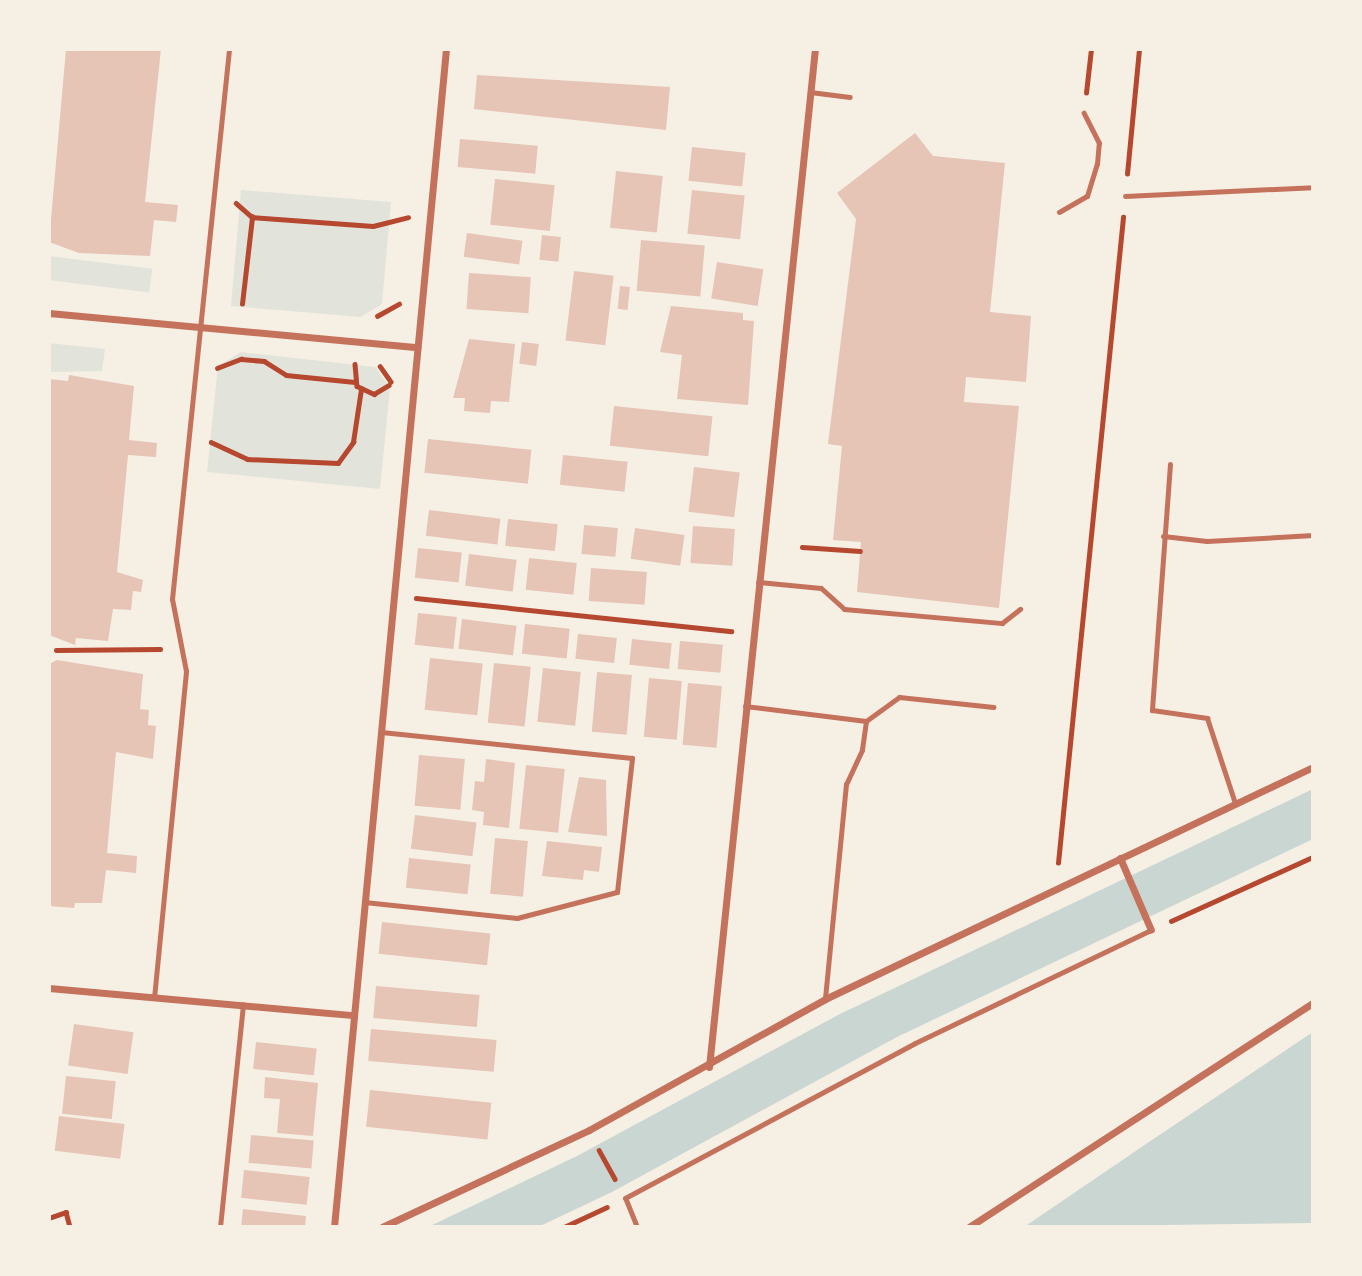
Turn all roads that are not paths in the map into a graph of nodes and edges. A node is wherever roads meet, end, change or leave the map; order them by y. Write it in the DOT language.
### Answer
graph roads {
  1 [pos="229,49"];
  2 [pos="446,49"];
  3 [pos="815,49"];
  4 [pos="810,92"];
  5 [pos="850,97"];
  6 [pos="1084,113"];
  7 [pos="1313,187"];
  8 [pos="1125,196"];
  9 [pos="1059,212"];
  10 [pos="49,313"];
  11 [pos="200,327"];
  12 [pos="417,347"];
  13 [pos="1170,464"];
  14 [pos="1313,535"];
  15 [pos="1163,536"];
  16 [pos="758,582"];
  17 [pos="1020,609"];
  18 [pos="745,706"];
  19 [pos="993,707"];
  20 [pos="866,721"];
  21 [pos="381,732"];
  22 [pos="1313,767"];
  23 [pos="1235,803"];
  24 [pos="1120,858"];
  25 [pos="364,902"];
  26 [pos="1151,930"];
  27 [pos="49,988"];
  28 [pos="154,998"];
  29 [pos="825,999"];
  30 [pos="1313,1003"];
  31 [pos="243,1004"];
  32 [pos="353,1014"];
  33 [pos="709,1067"];
  34 [pos="220,1227"];
  35 [pos="334,1227"];
  36 [pos="382,1227"];
  37 [pos="637,1227"];
  38 [pos="969,1227"];
  1 -- 11 [label="lane"];
  2 -- 12 [label="street"];
  3 -- 4 [label="street"];
  4 -- 5 [label="lane"];
  4 -- 16 [label="street"];
  6 -- 9 [label="lane"];
  7 -- 8 [label="lane"];
  10 -- 11 [label="street"];
  11 -- 12 [label="street"];
  11 -- 28 [label="lane"];
  12 -- 21 [label="street"];
  13 -- 15 [label="lane"];
  14 -- 15 [label="lane"];
  15 -- 23 [label="lane"];
  16 -- 17 [label="lane"];
  16 -- 18 [label="street"];
  18 -- 20 [label="lane"];
  18 -- 33 [label="street"];
  19 -- 20 [label="lane"];
  20 -- 29 [label="lane"];
  21 -- 25 [label="street"];
  21 -- 25 [label="lane"];
  22 -- 23 [label="street"];
  23 -- 24 [label="street"];
  24 -- 26 [label="street"];
  24 -- 29 [label="street"];
  25 -- 32 [label="street"];
  26 -- 37 [label="lane"];
  27 -- 28 [label="street"];
  28 -- 31 [label="street"];
  29 -- 33 [label="street"];
  30 -- 38 [label="street"];
  31 -- 32 [label="street"];
  31 -- 34 [label="lane"];
  32 -- 35 [label="street"];
  33 -- 36 [label="street"];
}
